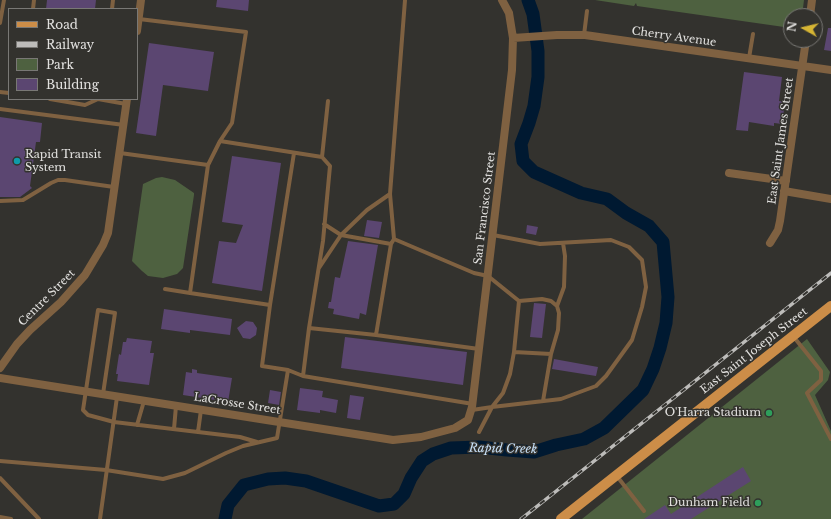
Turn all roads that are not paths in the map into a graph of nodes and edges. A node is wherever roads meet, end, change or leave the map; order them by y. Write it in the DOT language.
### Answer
graph roads {
  1 [pos="4,0"];
  2 [pos="141,0"];
  3 [pos="405,0"];
  4 [pos="502,0"];
  5 [pos="587,11"];
  6 [pos="139,18"];
  7 [pos="0,23"];
  8 [pos="138,24"];
  9 [pos="752,34"];
  10 [pos="584,35"];
  11 [pos="513,38"];
  12 [pos="805,48"];
  13 [pos="749,58"];
  14 [pos="803,66"];
  15 [pos="831,70"];
  16 [pos="57,100"];
  17 [pos="95,100"];
  18 [pos="108,100"];
  19 [pos="328,101"];
  20 [pos="127,102"];
  21 [pos="0,109"];
  22 [pos="124,126"];
  23 [pos="220,141"];
  24 [pos="120,153"];
  25 [pos="294,153"];
  26 [pos="322,157"];
  27 [pos="208,165"];
  28 [pos="729,173"];
  29 [pos="786,181"];
  30 [pos="115,187"];
  31 [pos="784,191"];
  32 [pos="390,194"];
  33 [pos="831,199"];
  34 [pos="0,201"];
  35 [pos="324,224"];
  36 [pos="341,235"];
  37 [pos="493,235"];
  38 [pos="394,239"];
  39 [pos="564,243"];
  40 [pos="770,243"];
  41 [pos="391,244"];
  42 [pos="318,270"];
  43 [pos="488,276"];
  44 [pos="165,289"];
  45 [pos="190,293"];
  46 [pos="519,301"];
  47 [pos="270,305"];
  48 [pos="557,306"];
  49 [pos="831,306"];
  50 [pos="309,328"];
  51 [pos="376,335"];
  52 [pos="793,336"];
  53 [pos="479,349"];
  54 [pos="514,352"];
  55 [pos="551,354"];
  56 [pos="0,368"];
  57 [pos="288,370"];
  58 [pos="303,376"];
  59 [pos="0,378"];
  60 [pos="86,392"];
  61 [pos="103,394"];
  62 [pos="117,397"];
  63 [pos="144,401"];
  64 [pos="544,401"];
  65 [pos="176,406"];
  66 [pos="472,407"];
  67 [pos="492,407"];
  68 [pos="201,410"];
  69 [pos="468,420"];
  70 [pos="114,422"];
  71 [pos="280,422"];
  72 [pos="137,424"];
  73 [pos="174,429"];
  74 [pos="198,432"];
  75 [pos="479,432"];
  76 [pos="831,439"];
  77 [pos="258,442"];
  78 [pos="0,461"];
  79 [pos="106,470"];
  80 [pos="616,475"];
  81 [pos="0,478"];
  82 [pos="644,511"];
  83 [pos="0,517"];
  84 [pos="11,519"];
  85 [pos="39,519"];
  86 [pos="100,519"];
  87 [pos="561,519"];
  1 -- 7 [label="lane"];
  2 -- 6 [label="street"];
  3 -- 32 [label="lane"];
  4 -- 11 [label="street, San Francisco Street"];
  5 -- 10 [label="lane"];
  6 -- 8 [label="street"];
  6 -- 23 [label="lane"];
  9 -- 13 [label="lane"];
  10 -- 11 [label="street, Cherry Avenue"];
  10 -- 13 [label="street, Cherry Avenue"];
  11 -- 37 [label="street, San Francisco Street"];
  12 -- 14 [label="street, East Saint James Street"];
  13 -- 14 [label="street, Cherry Avenue"];
  14 -- 15 [label="street, Cherry Avenue"];
  14 -- 29 [label="street, East Saint James Street"];
  16 -- 17 [label="lane"];
  18 -- 20 [label="lane"];
  19 -- 26 [label="lane"];
  20 -- 22 [label="street, Centre Street"];
  21 -- 22 [label="lane"];
  22 -- 24 [label="street, Centre Street"];
  23 -- 25 [label="lane"];
  23 -- 27 [label="lane"];
  24 -- 27 [label="lane"];
  24 -- 30 [label="street, Centre Street"];
  25 -- 26 [label="lane"];
  25 -- 47 [label="lane"];
  26 -- 35 [label="lane"];
  27 -- 45 [label="lane"];
  28 -- 29 [label="street"];
  29 -- 31 [label="street, East Saint James Street"];
  30 -- 34 [label="lane"];
  30 -- 56 [label="street, Centre Street"];
  31 -- 33 [label="street"];
  31 -- 40 [label="street, East Saint James Street"];
  32 -- 36 [label="lane"];
  32 -- 38 [label="lane"];
  35 -- 36 [label="lane"];
  35 -- 42 [label="lane"];
  36 -- 41 [label="lane"];
  36 -- 42 [label="lane"];
  37 -- 39 [label="lane"];
  37 -- 43 [label="street, San Francisco Street"];
  38 -- 41 [label="lane"];
  38 -- 43 [label="lane"];
  39 -- 48 [label="lane"];
  39 -- 64 [label="lane"];
  41 -- 51 [label="lane"];
  42 -- 50 [label="lane"];
  43 -- 46 [label="lane"];
  43 -- 53 [label="street, San Francisco Street"];
  44 -- 45 [label="lane"];
  45 -- 47 [label="lane"];
  46 -- 48 [label="lane"];
  46 -- 54 [label="lane"];
  47 -- 57 [label="lane"];
  48 -- 55 [label="lane"];
  49 -- 52 [label="main road, East Saint Joseph Street"];
  50 -- 51 [label="lane"];
  50 -- 58 [label="lane"];
  51 -- 53 [label="lane"];
  52 -- 76 [label="lane"];
  52 -- 80 [label="main road, East Saint Joseph Street"];
  53 -- 66 [label="street, San Francisco Street"];
  54 -- 55 [label="lane"];
  54 -- 67 [label="lane"];
  55 -- 64 [label="lane"];
  57 -- 58 [label="lane"];
  57 -- 71 [label="lane"];
  58 -- 66 [label="lane"];
  59 -- 60 [label="street, LaCrosse Street"];
  60 -- 61 [label="street, LaCrosse Street"];
  60 -- 61 [label="lane"];
  60 -- 70 [label="lane"];
  61 -- 62 [label="street, LaCrosse Street"];
  62 -- 63 [label="street, LaCrosse Street"];
  62 -- 70 [label="lane"];
  63 -- 65 [label="street, LaCrosse Street"];
  63 -- 72 [label="lane"];
  64 -- 67 [label="lane"];
  65 -- 68 [label="street, LaCrosse Street"];
  65 -- 73 [label="lane"];
  66 -- 67 [label="lane"];
  66 -- 69 [label="street, San Francisco Street"];
  67 -- 75 [label="lane"];
  68 -- 71 [label="street, LaCrosse Street"];
  68 -- 74 [label="lane"];
  69 -- 71 [label="street, LaCrosse Street"];
  70 -- 72 [label="lane"];
  70 -- 79 [label="lane"];
  71 -- 77 [label="lane"];
  72 -- 73 [label="lane"];
  73 -- 74 [label="lane"];
  74 -- 77 [label="lane"];
  77 -- 79 [label="lane"];
  78 -- 79 [label="lane"];
  79 -- 86 [label="lane"];
  80 -- 82 [label="lane"];
  80 -- 87 [label="main road, East Saint Joseph Street"];
  81 -- 85 [label="lane"];
  83 -- 84 [label="lane"];
}
